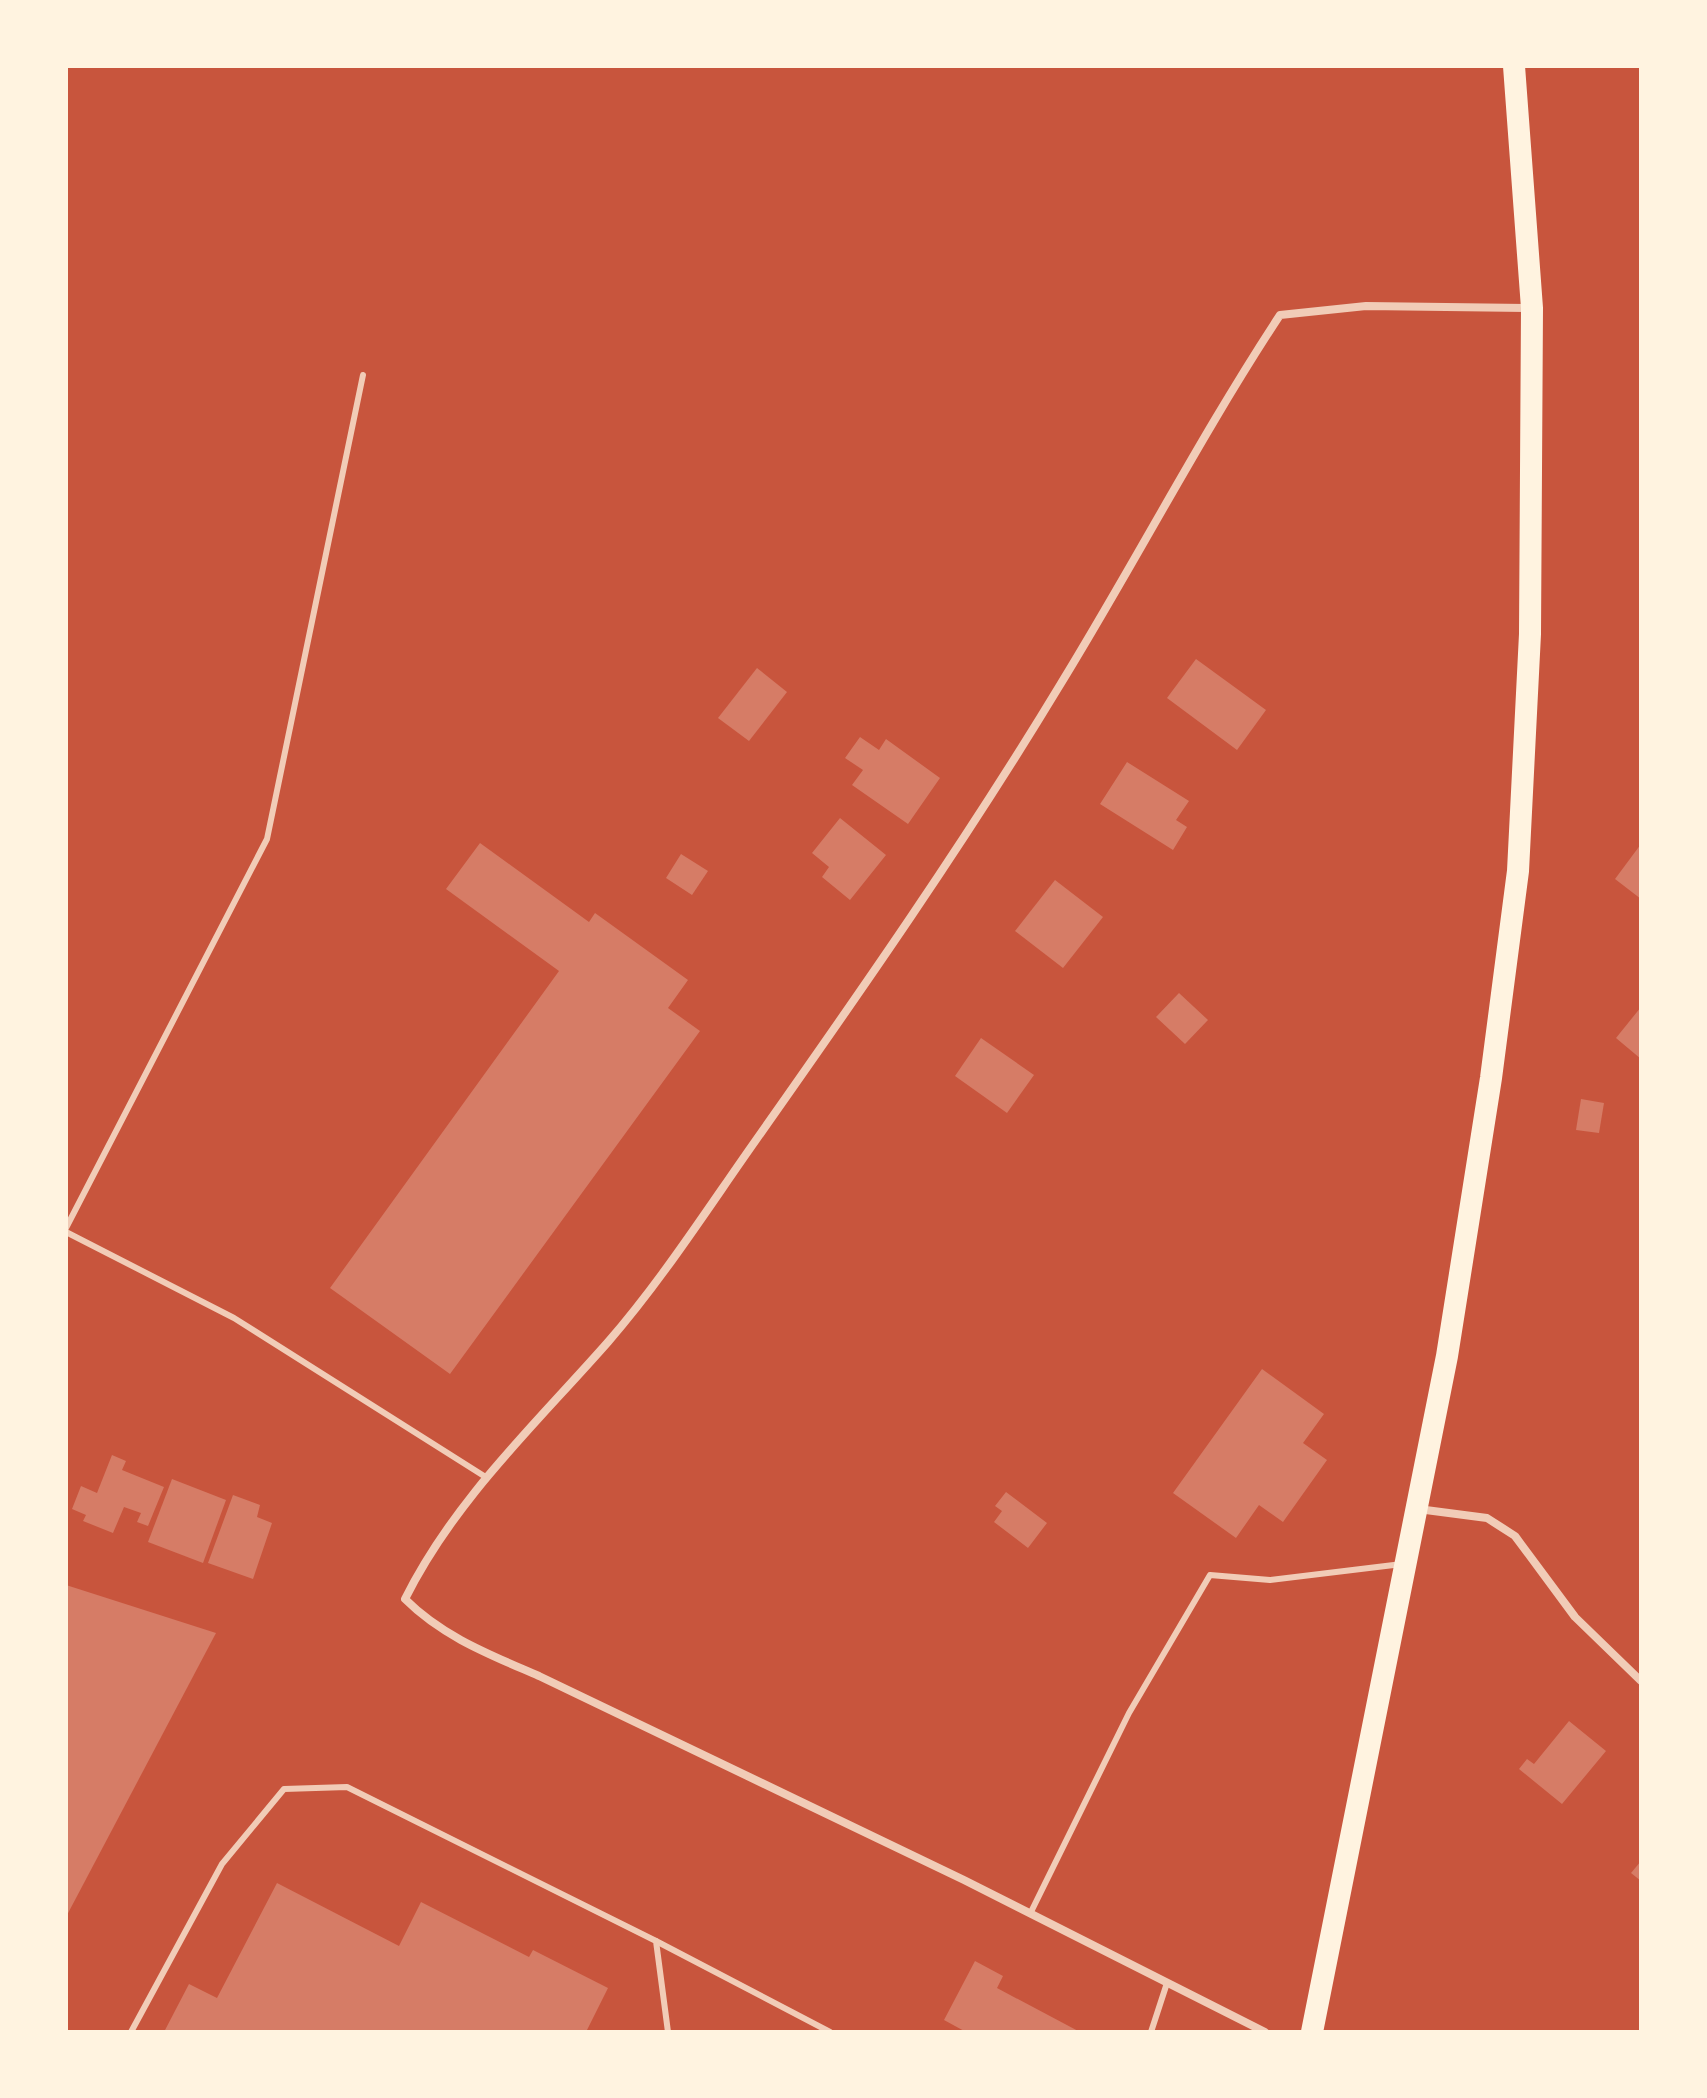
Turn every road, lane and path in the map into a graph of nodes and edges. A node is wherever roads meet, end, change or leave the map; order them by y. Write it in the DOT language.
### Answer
graph roads {
  1 [pos="1514,66"];
  2 [pos="1532,308"];
  3 [pos="363,375"];
  4 [pos="66,1230"];
  5 [pos="484,1476"];
  6 [pos="1417,1509"];
  7 [pos="1406,1563"];
  8 [pos="1641,1681"];
  9 [pos="1030,1914"];
  10 [pos="656,1941"];
  11 [pos="1167,1983"];
  12 [pos="131,2032"];
  13 [pos="668,2032"];
  14 [pos="830,2032"];
  15 [pos="1151,2032"];
  16 [pos="1265,2032"];
  17 [pos="1312,2032"];
  1 -- 2 [label="highway"];
  2 -- 5 [label="street"];
  2 -- 6 [label="highway"];
  3 -- 4 [label="lane"];
  4 -- 5 [label="lane"];
  5 -- 9 [label="street"];
  6 -- 7 [label="highway"];
  6 -- 8 [label="street"];
  7 -- 9 [label="lane"];
  7 -- 17 [label="highway"];
  9 -- 11 [label="street"];
  10 -- 12 [label="lane"];
  10 -- 13 [label="lane"];
  10 -- 14 [label="lane"];
  11 -- 15 [label="lane"];
  11 -- 16 [label="street"];
}
